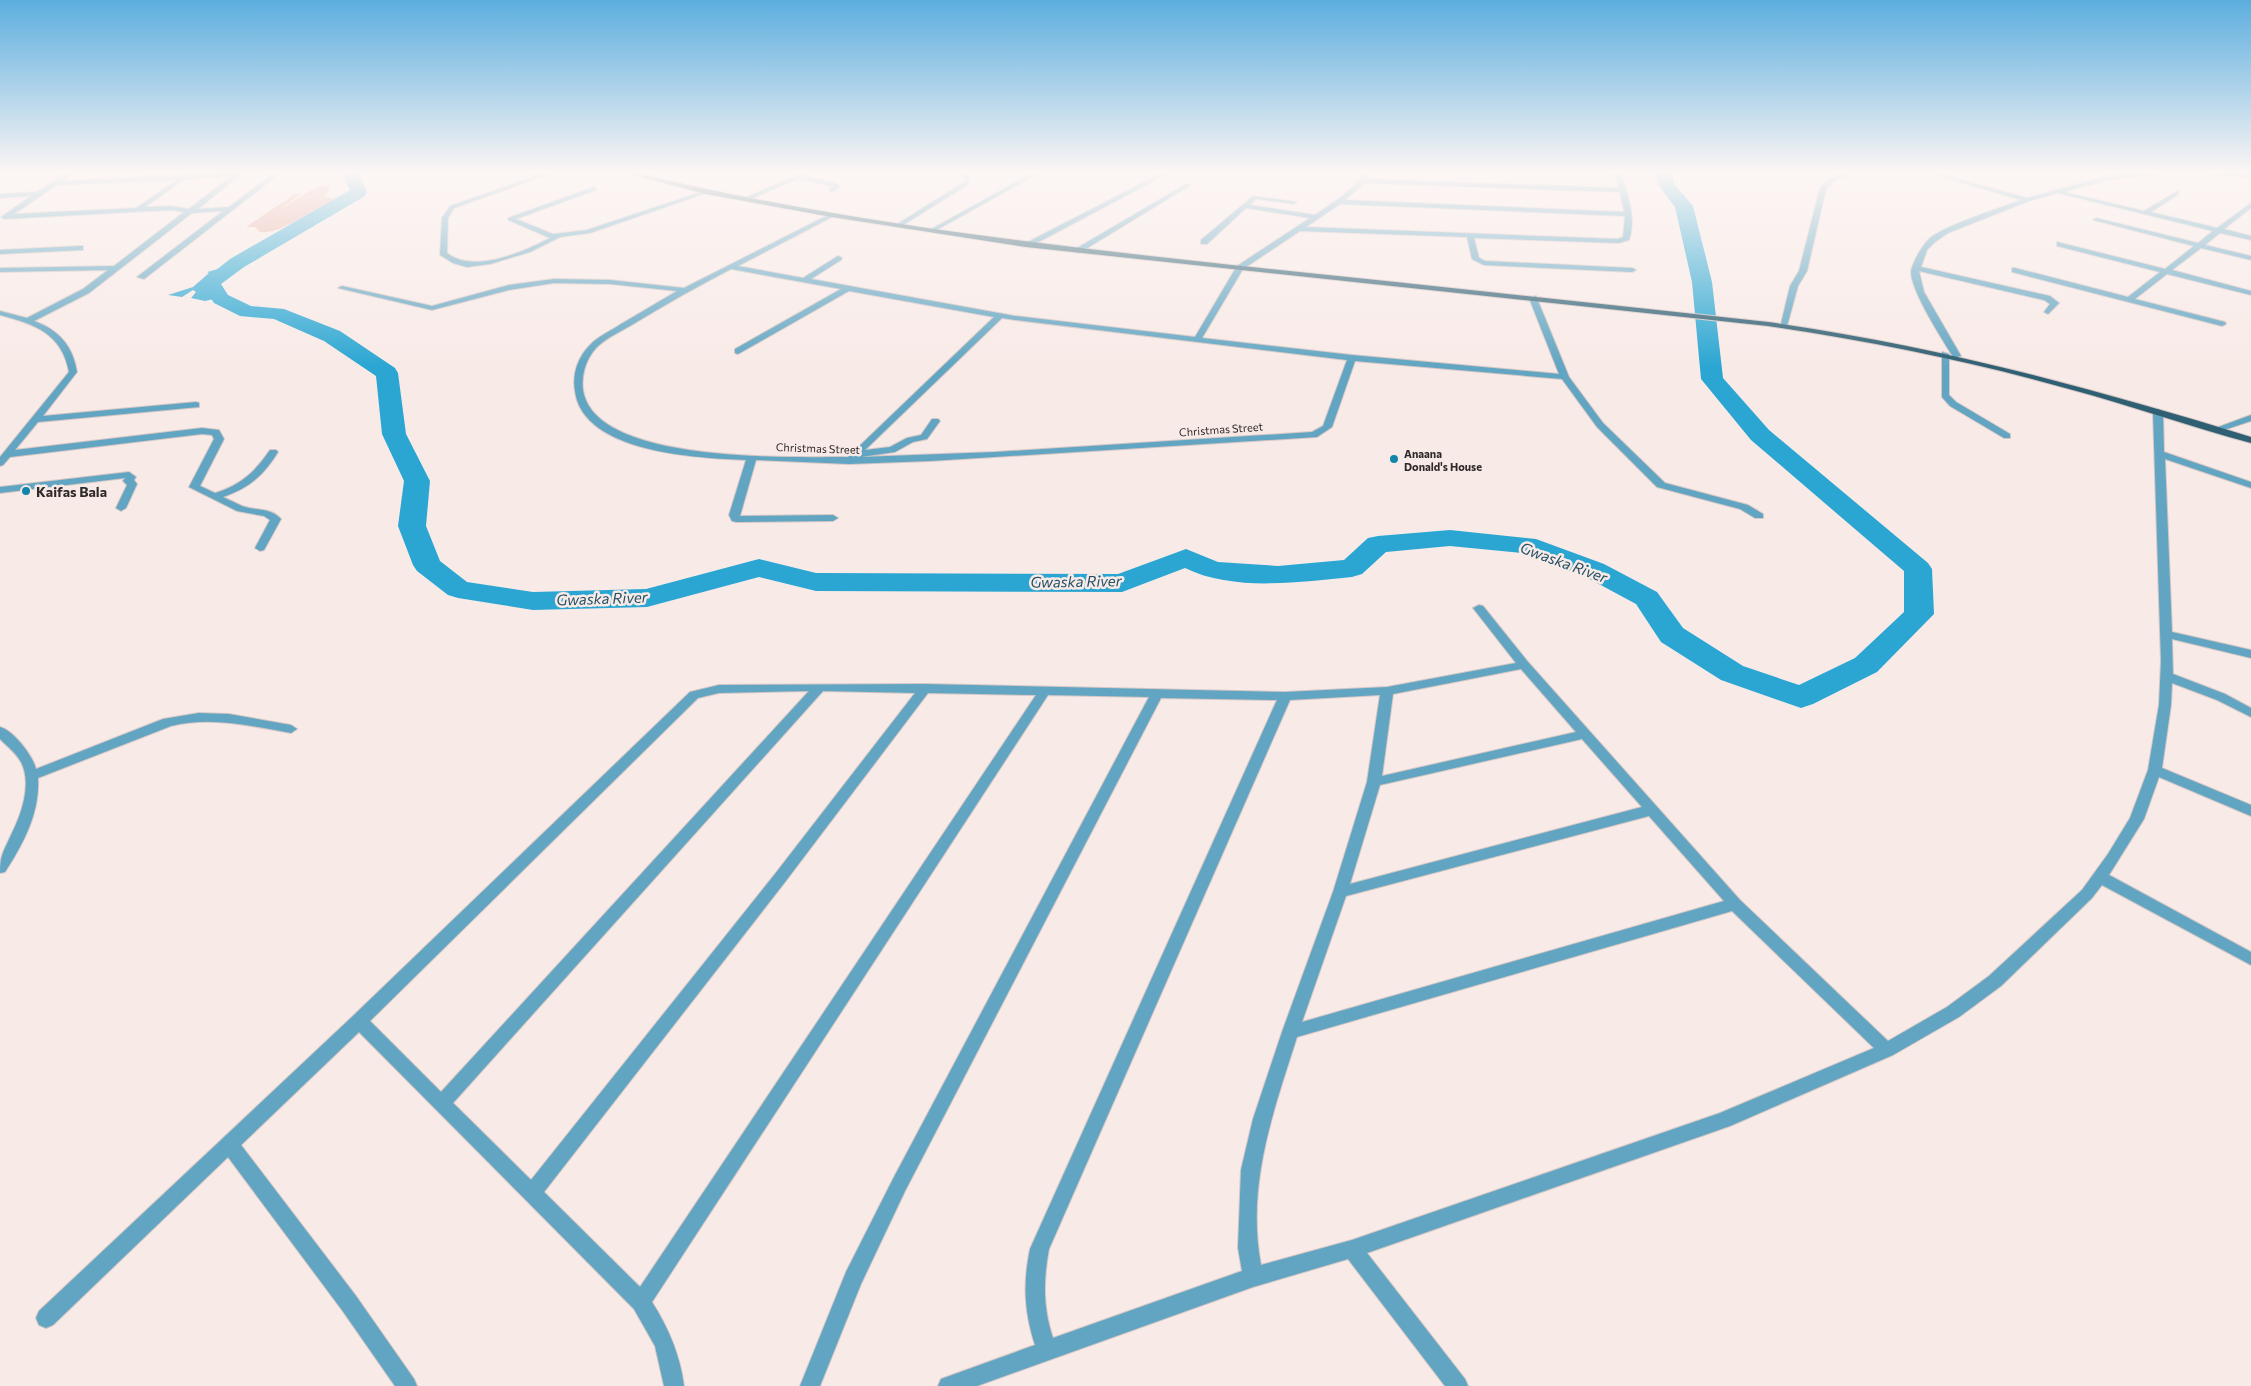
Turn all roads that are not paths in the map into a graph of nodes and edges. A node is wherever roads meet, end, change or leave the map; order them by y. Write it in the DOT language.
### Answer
graph roads {
  1 [pos="1470,236"];
  2 [pos="155,237"];
  3 [pos="195,237"];
  4 [pos="443,237"];
  5 [pos="556,237"];
  6 [pos="789,237"];
  7 [pos="965,237"];
  8 [pos="1042,237"];
  9 [pos="1100,237"];
  10 [pos="1210,237"];
  11 [pos="1287,237"];
  12 [pos="1490,237"];
  13 [pos="1625,237"];
  14 [pos="1811,237"];
  15 [pos="1938,237"];
  16 [pos="2165,237"];
  17 [pos="2210,237"];
  18 [pos="1204,242"];
  19 [pos="2060,244"];
  20 [pos="1026,245"];
  21 [pos="2200,245"];
  22 [pos="80,248"];
  23 [pos="1076,251"];
  24 [pos="0,252"];
  25 [pos="838,258"];
  26 [pos="2251,258"];
  27 [pos="730,267"];
  28 [pos="113,268"];
  29 [pos="1240,268"];
  30 [pos="1916,268"];
  31 [pos="0,270"];
  32 [pos="1632,270"];
  33 [pos="2015,270"];
  34 [pos="2166,272"];
  35 [pos="141,277"];
  36 [pos="806,280"];
  37 [pos="342,288"];
  38 [pos="848,288"];
  39 [pos="684,290"];
  40 [pos="2251,293"];
  41 [pos="1533,298"];
  42 [pos="2129,300"];
  43 [pos="2048,312"];
  44 [pos="0,313"];
  45 [pos="1000,315"];
  46 [pos="29,320"];
  47 [pos="2222,324"];
  48 [pos="1783,326"];
  49 [pos="1197,340"];
  50 [pos="738,351"];
  51 [pos="1945,354"];
  52 [pos="1957,356"];
  53 [pos="1352,358"];
  54 [pos="1565,377"];
  55 [pos="196,405"];
  56 [pos="2158,412"];
  57 [pos="2251,418"];
  58 [pos="37,419"];
  59 [pos="935,421"];
  60 [pos="2218,430"];
  61 [pos="2007,436"];
  62 [pos="2251,440"];
  63 [pos="273,452"];
  64 [pos="8,454"];
  65 [pos="2160,454"];
  66 [pos="752,457"];
  67 [pos="852,458"];
  68 [pos="0,463"];
  69 [pos="2251,485"];
  70 [pos="0,490"];
  71 [pos="214,496"];
  72 [pos="121,508"];
  73 [pos="1758,516"];
  74 [pos="833,518"];
  75 [pos="260,548"];
  76 [pos="1479,608"];
  77 [pos="2166,634"];
  78 [pos="2251,654"];
  79 [pos="1524,665"];
  80 [pos="2166,676"];
  81 [pos="820,687"];
  82 [pos="924,688"];
  83 [pos="1387,691"];
  84 [pos="1044,692"];
  85 [pos="1157,694"];
  86 [pos="1285,696"];
  87 [pos="2251,713"];
  88 [pos="290,729"];
  89 [pos="0,731"];
  90 [pos="1584,734"];
  91 [pos="2155,770"];
  92 [pos="31,776"];
  93 [pos="1374,782"];
  94 [pos="1651,810"];
  95 [pos="2251,812"];
  96 [pos="0,868"];
  97 [pos="2100,877"];
  98 [pos="1340,892"];
  99 [pos="1735,904"];
  100 [pos="2251,959"];
  101 [pos="360,1021"];
  102 [pos="1290,1032"];
  103 [pos="1887,1050"];
  104 [pos="443,1102"];
  105 [pos="230,1145"];
  106 [pos="532,1193"];
  107 [pos="1352,1249"];
  108 [pos="1253,1278"];
  109 [pos="641,1302"];
  110 [pos="46,1318"];
  111 [pos="1047,1349"];
  112 [pos="407,1386"];
  113 [pos="674,1386"];
  114 [pos="810,1386"];
  115 [pos="948,1386"];
  116 [pos="1458,1386"];
  1 -- 32 [label="street"];
  2 -- 28 [label="street"];
  3 -- 35 [label="street"];
  4 -- 5 [label="street"];
  6 -- 27 [label="street, Christmas Street"];
  7 -- 20 [label="main road"];
  8 -- 20 [label="street"];
  9 -- 23 [label="street"];
  10 -- 18 [label="street"];
  11 -- 29 [label="street"];
  12 -- 13 [label="street"];
  14 -- 48 [label="street"];
  15 -- 30 [label="street"];
  16 -- 21 [label="street"];
  17 -- 21 [label="street"];
  19 -- 34 [label="street"];
  20 -- 23 [label="main road"];
  21 -- 26 [label="street"];
  21 -- 34 [label="street"];
  22 -- 24 [label="street"];
  23 -- 29 [label="main road"];
  25 -- 36 [label="street"];
  27 -- 36 [label="street"];
  27 -- 39 [label="street, Christmas Street"];
  28 -- 31 [label="street"];
  28 -- 46 [label="street"];
  29 -- 41 [label="main road"];
  29 -- 49 [label="street"];
  30 -- 43 [label="street"];
  30 -- 52 [label="street"];
  33 -- 42 [label="street"];
  34 -- 40 [label="street"];
  34 -- 42 [label="street"];
  36 -- 38 [label="street"];
  37 -- 39 [label="street"];
  38 -- 45 [label="street"];
  38 -- 50 [label="street"];
  39 -- 66 [label="street, Christmas Street"];
  41 -- 48 [label="main road"];
  41 -- 54 [label="street"];
  42 -- 47 [label="street"];
  44 -- 46 [label="street"];
  45 -- 49 [label="street"];
  45 -- 67 [label="street"];
  46 -- 58 [label="street"];
  48 -- 51 [label="main road"];
  49 -- 53 [label="street"];
  51 -- 52 [label="main road"];
  51 -- 61 [label="street"];
  52 -- 56 [label="main road"];
  53 -- 54 [label="street"];
  53 -- 67 [label="street, Christmas Street"];
  54 -- 73 [label="street"];
  55 -- 58 [label="street"];
  56 -- 60 [label="main road"];
  56 -- 65 [label="street"];
  57 -- 60 [label="street"];
  58 -- 64 [label="street"];
  59 -- 67 [label="street"];
  60 -- 62 [label="main road"];
  63 -- 71 [label="street"];
  64 -- 68 [label="street"];
  64 -- 71 [label="street"];
  65 -- 69 [label="street"];
  65 -- 77 [label="street"];
  66 -- 67 [label="street, Christmas Street"];
  66 -- 74 [label="street"];
  70 -- 72 [label="street"];
  71 -- 75 [label="street"];
  76 -- 79 [label="street"];
  77 -- 78 [label="street"];
  77 -- 80 [label="street"];
  79 -- 83 [label="street"];
  79 -- 90 [label="street"];
  80 -- 87 [label="street"];
  80 -- 91 [label="street"];
  81 -- 82 [label="street"];
  81 -- 101 [label="street"];
  81 -- 104 [label="street"];
  82 -- 84 [label="street"];
  82 -- 106 [label="street"];
  83 -- 86 [label="street"];
  83 -- 93 [label="street"];
  84 -- 85 [label="street"];
  84 -- 109 [label="street"];
  85 -- 86 [label="street"];
  85 -- 114 [label="street"];
  86 -- 111 [label="street"];
  88 -- 92 [label="street"];
  89 -- 92 [label="street"];
  90 -- 93 [label="street"];
  90 -- 94 [label="street"];
  91 -- 95 [label="street"];
  91 -- 97 [label="street"];
  92 -- 96 [label="street"];
  93 -- 98 [label="street"];
  94 -- 98 [label="street"];
  94 -- 99 [label="street"];
  97 -- 100 [label="street"];
  97 -- 103 [label="street"];
  98 -- 102 [label="street"];
  99 -- 102 [label="street"];
  99 -- 103 [label="street"];
  101 -- 104 [label="street"];
  101 -- 105 [label="street"];
  102 -- 108 [label="street"];
  103 -- 107 [label="street"];
  104 -- 106 [label="street"];
  105 -- 110 [label="street"];
  105 -- 112 [label="street"];
  106 -- 109 [label="street"];
  107 -- 108 [label="street"];
  107 -- 116 [label="street"];
  108 -- 111 [label="street"];
  109 -- 113 [label="street"];
  111 -- 115 [label="street"];
}
